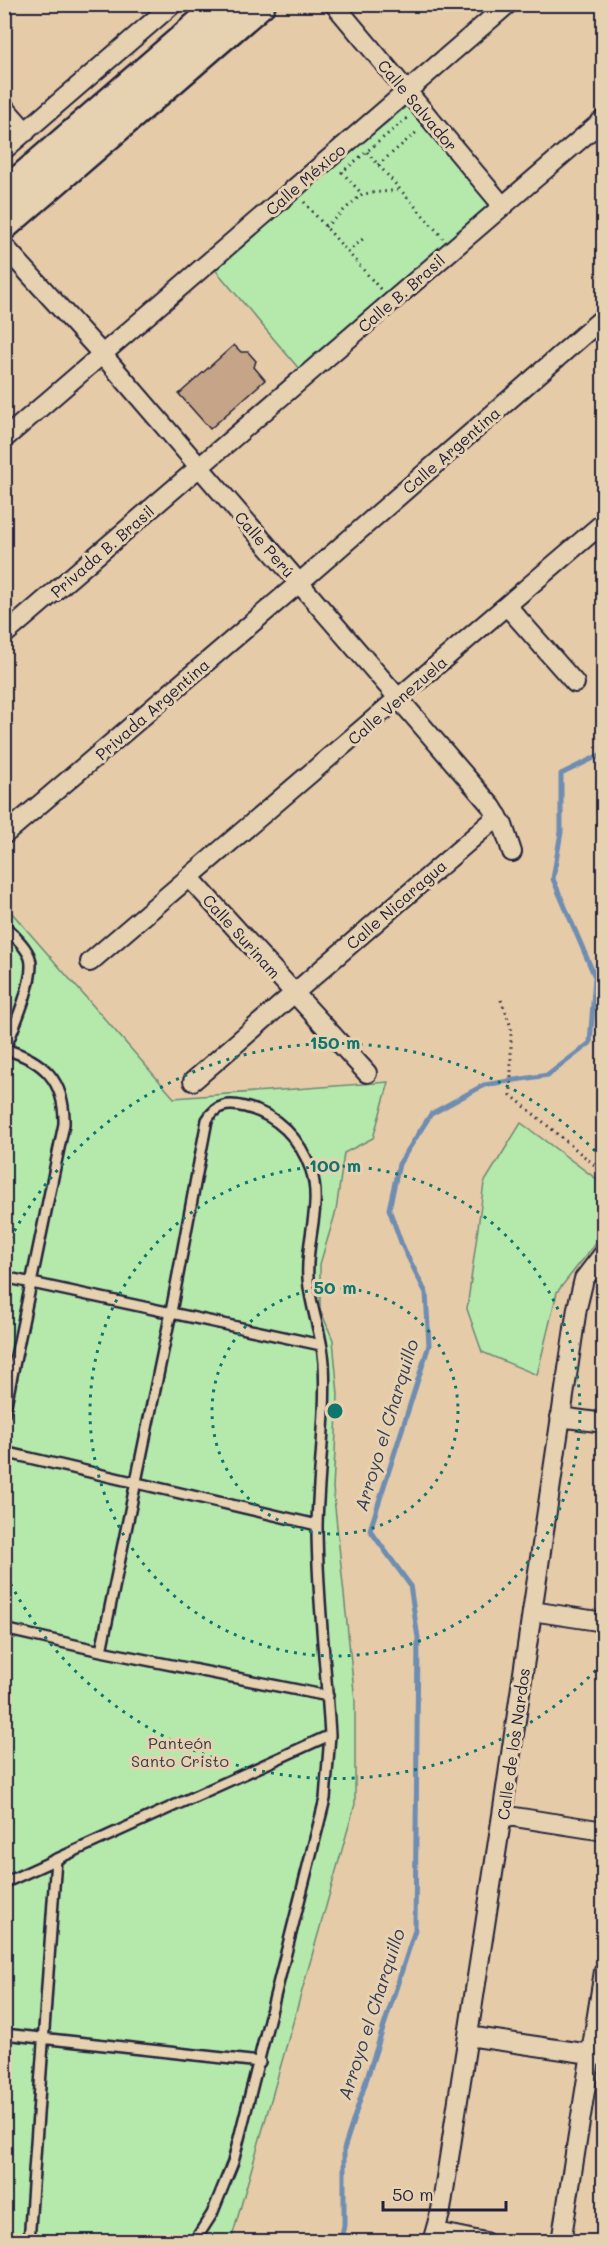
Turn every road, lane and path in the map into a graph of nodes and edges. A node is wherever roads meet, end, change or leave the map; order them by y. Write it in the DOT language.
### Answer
graph roads {
  1 [pos="173,4"];
  2 [pos="222,4"];
  3 [pos="261,4"];
  4 [pos="334,4"];
  5 [pos="508,4"];
  6 [pos="407,91"];
  7 [pos="4,107"];
  8 [pos="420,107"];
  9 [pos="603,119"];
  10 [pos="420,129"];
  11 [pos="26,132"];
  12 [pos="4,150"];
  13 [pos="367,152"];
  14 [pos="378,165"];
  15 [pos="342,172"];
  16 [pos="335,178"];
  17 [pos="400,190"];
  18 [pos="8,193"];
  19 [pos="362,194"];
  20 [pos="299,196"];
  21 [pos="312,197"];
  22 [pos="502,205"];
  23 [pos="4,226"];
  24 [pos="325,227"];
  25 [pos="365,237"];
  26 [pos="444,239"];
  27 [pos="4,246"];
  28 [pos="348,252"];
  29 [pos="392,302"];
  30 [pos="603,317"];
  31 [pos="102,354"];
  32 [pos="4,439"];
  33 [pos="199,467"];
  34 [pos="603,522"];
  35 [pos="299,584"];
  36 [pos="507,606"];
  37 [pos="4,636"];
  38 [pos="575,683"];
  39 [pos="398,700"];
  40 [pos="498,816"];
  41 [pos="4,835"];
  42 [pos="512,852"];
  43 [pos="190,878"];
  44 [pos="4,925"];
  45 [pos="90,962"];
  46 [pos="293,993"];
  47 [pos="501,1000"];
  48 [pos="5,1049"];
  49 [pos="367,1073"];
  50 [pos="193,1081"];
  51 [pos="603,1173"];
  52 [pos="603,1252"];
  53 [pos="4,1277"];
  54 [pos="32,1284"];
  55 [pos="171,1312"];
  56 [pos="321,1345"];
  57 [pos="4,1414"];
  58 [pos="560,1417"];
  59 [pos="603,1423"];
  60 [pos="4,1452"];
  61 [pos="136,1482"];
  62 [pos="317,1525"];
  63 [pos="532,1611"];
  64 [pos="603,1622"];
  65 [pos="4,1629"];
  66 [pos="101,1651"];
  67 [pos="328,1696"];
  68 [pos="330,1735"];
  69 [pos="502,1815"];
  70 [pos="603,1831"];
  71 [pos="56,1859"];
  72 [pos="4,1883"];
  73 [pos="603,1971"];
  74 [pos="4,2034"];
  75 [pos="468,2036"];
  76 [pos="44,2038"];
  77 [pos="597,2055"];
  78 [pos="260,2062"];
  79 [pos="434,2236"];
  80 [pos="29,2241"];
  81 [pos="194,2241"];
  82 [pos="485,2241"];
  83 [pos="561,2241"];
  1 -- 11 [label="street"];
  2 -- 18 [label="main road"];
  3 -- 23 [label="main road"];
  4 -- 6 [label="street, Calle Salvador"];
  5 -- 6 [label="street, Calle México"];
  6 -- 8 [label="street, Calle Salvador"];
  6 -- 20 [label="street, Calle México"];
  7 -- 11 [label="street"];
  8 -- 13 [label="path"];
  8 -- 22 [label="street, Calle Salvador"];
  9 -- 22 [label="street, Calle B. Brasil"];
  10 -- 14 [label="path"];
  11 -- 12 [label="street"];
  13 -- 14 [label="path"];
  13 -- 15 [label="path"];
  14 -- 17 [label="path"];
  15 -- 16 [label="path"];
  15 -- 19 [label="path"];
  17 -- 19 [label="path"];
  17 -- 26 [label="path"];
  19 -- 24 [label="path"];
  20 -- 21 [label="path"];
  20 -- 24 [label="path"];
  20 -- 31 [label="street, Calle México"];
  22 -- 29 [label="street, Calle B. Brasil"];
  24 -- 28 [label="path"];
  25 -- 28 [label="path"];
  27 -- 31 [label="street, Calle Perú"];
  28 -- 29 [label="path"];
  29 -- 33 [label="street, Calle B. Brasil"];
  30 -- 35 [label="street, Calle Argentina"];
  31 -- 32 [label="street, Calle México"];
  31 -- 33 [label="street, Calle Perú"];
  33 -- 35 [label="street, Calle Perú"];
  33 -- 37 [label="street, Privada B. Brasil"];
  34 -- 36 [label="street, Calle Venezuela"];
  35 -- 39 [label="street, Calle Perú"];
  35 -- 41 [label="street, Privada Argentina"];
  36 -- 38 [label="street"];
  36 -- 39 [label="street, Calle Venezuela"];
  39 -- 40 [label="street, Calle Perú"];
  39 -- 43 [label="street, Calle Venezuela"];
  40 -- 42 [label="street, Calle Perú"];
  40 -- 46 [label="street, Calle Nicaragua"];
  43 -- 45 [label="street, Calle Venezuela"];
  43 -- 46 [label="street, Calle Surinam"];
  44 -- 48 [label="lane"];
  46 -- 49 [label="street, Calle Surinam"];
  46 -- 50 [label="street, Calle Nicaragua"];
  47 -- 51 [label="path"];
  48 -- 54 [label="lane"];
  52 -- 58 [label="street, Calle de los Nardos"];
  53 -- 54 [label="lane"];
  54 -- 55 [label="lane"];
  54 -- 57 [label="lane"];
  55 -- 56 [label="lane"];
  55 -- 56 [label="lane"];
  55 -- 61 [label="lane"];
  56 -- 62 [label="lane"];
  58 -- 59 [label="street"];
  58 -- 63 [label="street, Calle de los Nardos"];
  60 -- 61 [label="lane"];
  61 -- 62 [label="lane"];
  61 -- 66 [label="lane"];
  62 -- 67 [label="lane"];
  63 -- 64 [label="street"];
  63 -- 69 [label="street, Calle de los Nardos"];
  65 -- 66 [label="lane"];
  66 -- 67 [label="lane"];
  67 -- 68 [label="lane"];
  68 -- 71 [label="lane"];
  68 -- 78 [label="lane"];
  69 -- 70 [label="street"];
  69 -- 75 [label="street, Calle de los Nardos"];
  71 -- 72 [label="lane"];
  71 -- 76 [label="lane"];
  73 -- 77 [label="street"];
  74 -- 76 [label="lane"];
  75 -- 77 [label="street"];
  75 -- 79 [label="street, Calle de los Nardos"];
  76 -- 78 [label="lane"];
  76 -- 80 [label="lane"];
  77 -- 83 [label="street"];
  78 -- 81 [label="lane"];
  79 -- 82 [label="street"];
}
